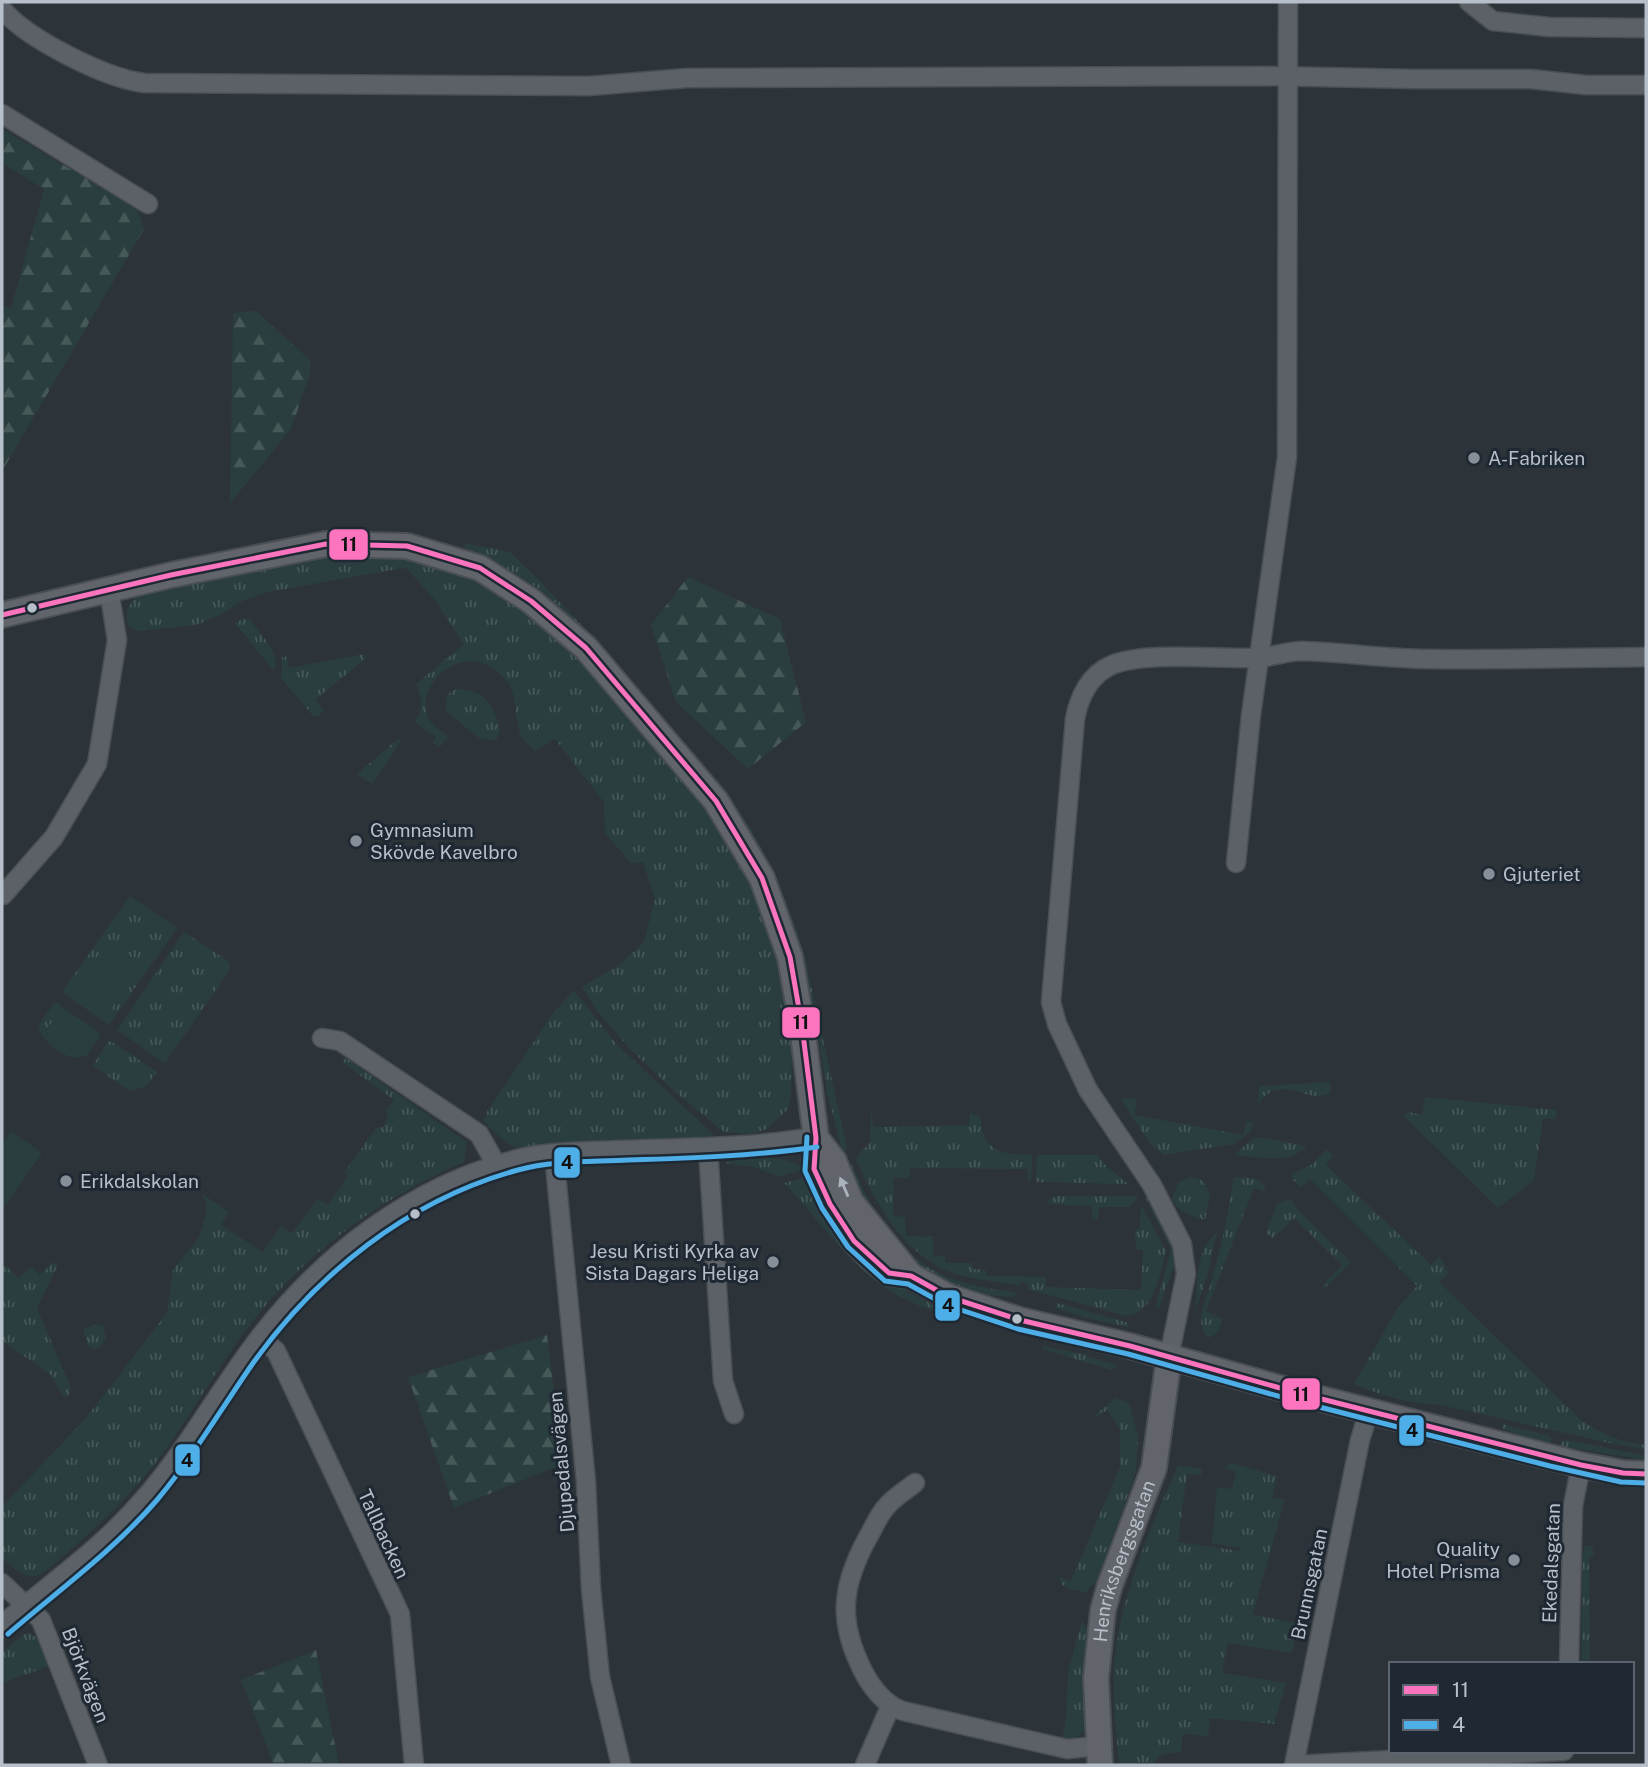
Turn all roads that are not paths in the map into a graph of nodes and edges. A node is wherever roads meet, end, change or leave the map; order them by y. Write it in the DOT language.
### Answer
graph roads {
  1 [pos="1288,2"];
  2 [pos="1469,2"];
  3 [pos="2,9"];
  4 [pos="1646,28"];
  5 [pos="1286,78"];
  6 [pos="1646,85"];
  7 [pos="2,114"];
  8 [pos="148,204"];
  9 [pos="109,590"];
  10 [pos="2,615"];
  11 [pos="1646,657"];
  12 [pos="1258,658"];
  13 [pos="1236,863"];
  14 [pos="3,895"];
  15 [pos="322,1038"];
  16 [pos="816,1138"];
  17 [pos="708,1148"];
  18 [pos="554,1154"];
  19 [pos="496,1166"];
  20 [pos="261,1338"];
  21 [pos="1169,1357"];
  22 [pos="1369,1411"];
  23 [pos="734,1414"];
  24 [pos="1581,1465"];
  25 [pos="1646,1474"];
  26 [pos="915,1483"];
  27 [pos="2,1583"];
  28 [pos="27,1605"];
  29 [pos="2,1627"];
  30 [pos="1569,1662"];
  31 [pos="890,1707"];
  32 [pos="1526,1753"];
  33 [pos="1100,1756"];
  34 [pos="99,1765"];
  35 [pos="414,1765"];
  36 [pos="621,1765"];
  37 [pos="865,1765"];
  38 [pos="1295,1765"];
  1 -- 5 [label="street"];
  2 -- 4 [label="street"];
  3 -- 5 [label="street"];
  5 -- 6 [label="street"];
  5 -- 12 [label="street"];
  7 -- 8 [label="street"];
  9 -- 10 [label="main road"];
  9 -- 14 [label="street"];
  9 -- 16 [label="main road"];
  11 -- 12 [label="street"];
  12 -- 13 [label="street"];
  12 -- 21 [label="street"];
  15 -- 19 [label="street"];
  16 -- 17 [label="street"];
  16 -- 21 [label="main road"];
  17 -- 18 [label="street"];
  17 -- 23 [label="street"];
  18 -- 19 [label="street"];
  18 -- 36 [label="street, Djupedalsvägen"];
  19 -- 20 [label="street"];
  20 -- 28 [label="street"];
  20 -- 35 [label="street, Tallbacken"];
  21 -- 22 [label="main road"];
  21 -- 33 [label="main road, Henriksbergsgatan"];
  22 -- 24 [label="main road"];
  22 -- 38 [label="street, Brunnsgatan"];
  24 -- 25 [label="main road"];
  24 -- 30 [label="street, Ekedalsgatan"];
  26 -- 31 [label="street"];
  27 -- 28 [label="street, Björkvägen"];
  28 -- 29 [label="street"];
  28 -- 34 [label="street, Björkvägen"];
  31 -- 33 [label="street"];
  31 -- 37 [label="street"];
  32 -- 38 [label="street, Brunnsgatan"];
}
